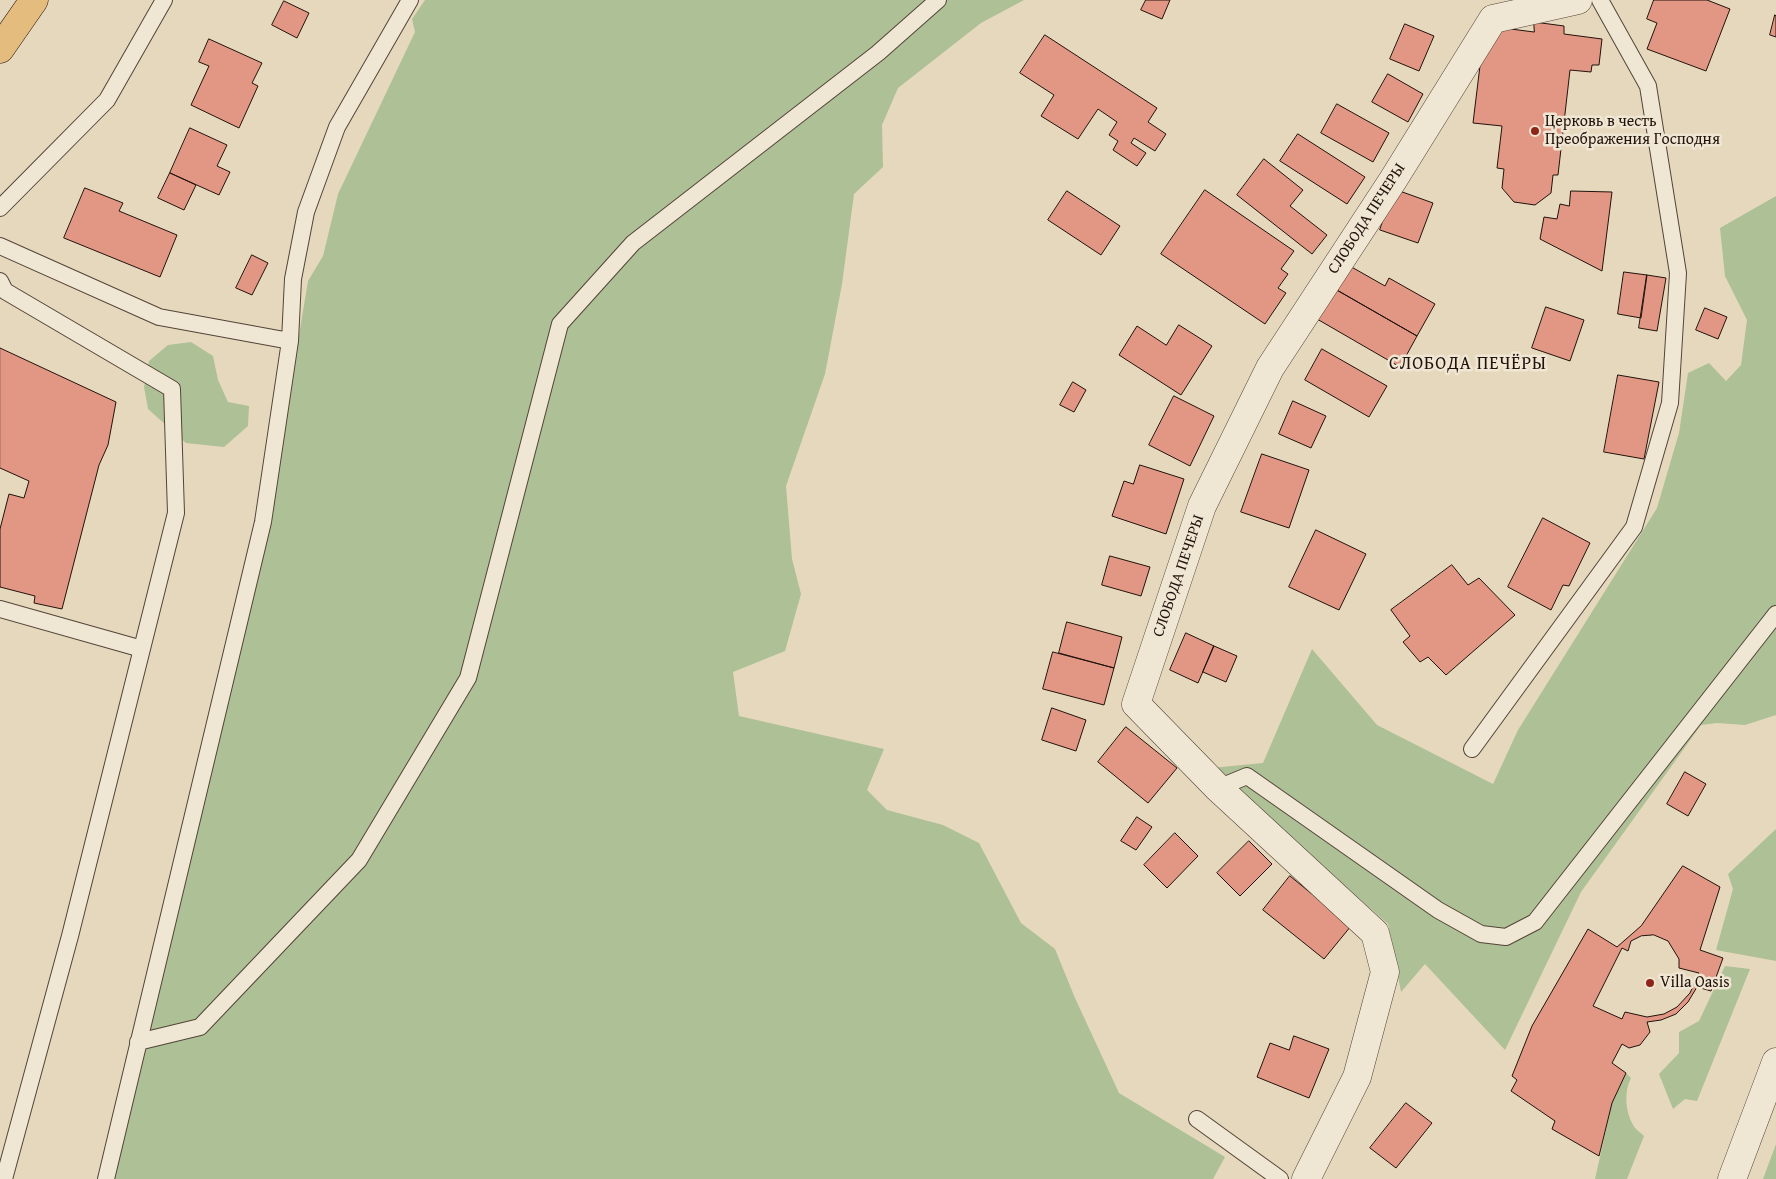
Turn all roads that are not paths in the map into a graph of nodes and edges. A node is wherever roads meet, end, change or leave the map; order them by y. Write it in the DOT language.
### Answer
graph roads {
  1 [pos="34,0"];
  2 [pos="164,0"];
  3 [pos="410,0"];
  4 [pos="938,0"];
  5 [pos="1578,0"];
  6 [pos="1600,0"];
  7 [pos="0,49"];
  8 [pos="0,208"];
  9 [pos="0,246"];
  10 [pos="0,282"];
  11 [pos="290,341"];
  12 [pos="0,609"];
  13 [pos="1776,614"];
  14 [pos="142,649"];
  15 [pos="1472,749"];
  16 [pos="1218,788"];
  17 [pos="138,1042"];
  18 [pos="1776,1062"];
  19 [pos="1197,1119"];
  20 [pos="4,1179"];
  21 [pos="106,1179"];
  22 [pos="1280,1179"];
  23 [pos="1306,1179"];
  24 [pos="1732,1179"];
  1 -- 7 [label="main road"];
  2 -- 8 [label="lane"];
  3 -- 11 [label="lane"];
  4 -- 17 [label="lane"];
  5 -- 16 [label="street, СЛОБОДА ПЕЧЕРЫ"];
  6 -- 15 [label="lane"];
  9 -- 11 [label="lane"];
  10 -- 14 [label="lane"];
  11 -- 17 [label="lane"];
  12 -- 14 [label="lane"];
  13 -- 16 [label="lane"];
  14 -- 20 [label="lane"];
  16 -- 23 [label="street, СЛОБОДА ПЕЧЕРЫ"];
  17 -- 21 [label="lane"];
  18 -- 24 [label="street"];
  19 -- 22 [label="lane"];
}
